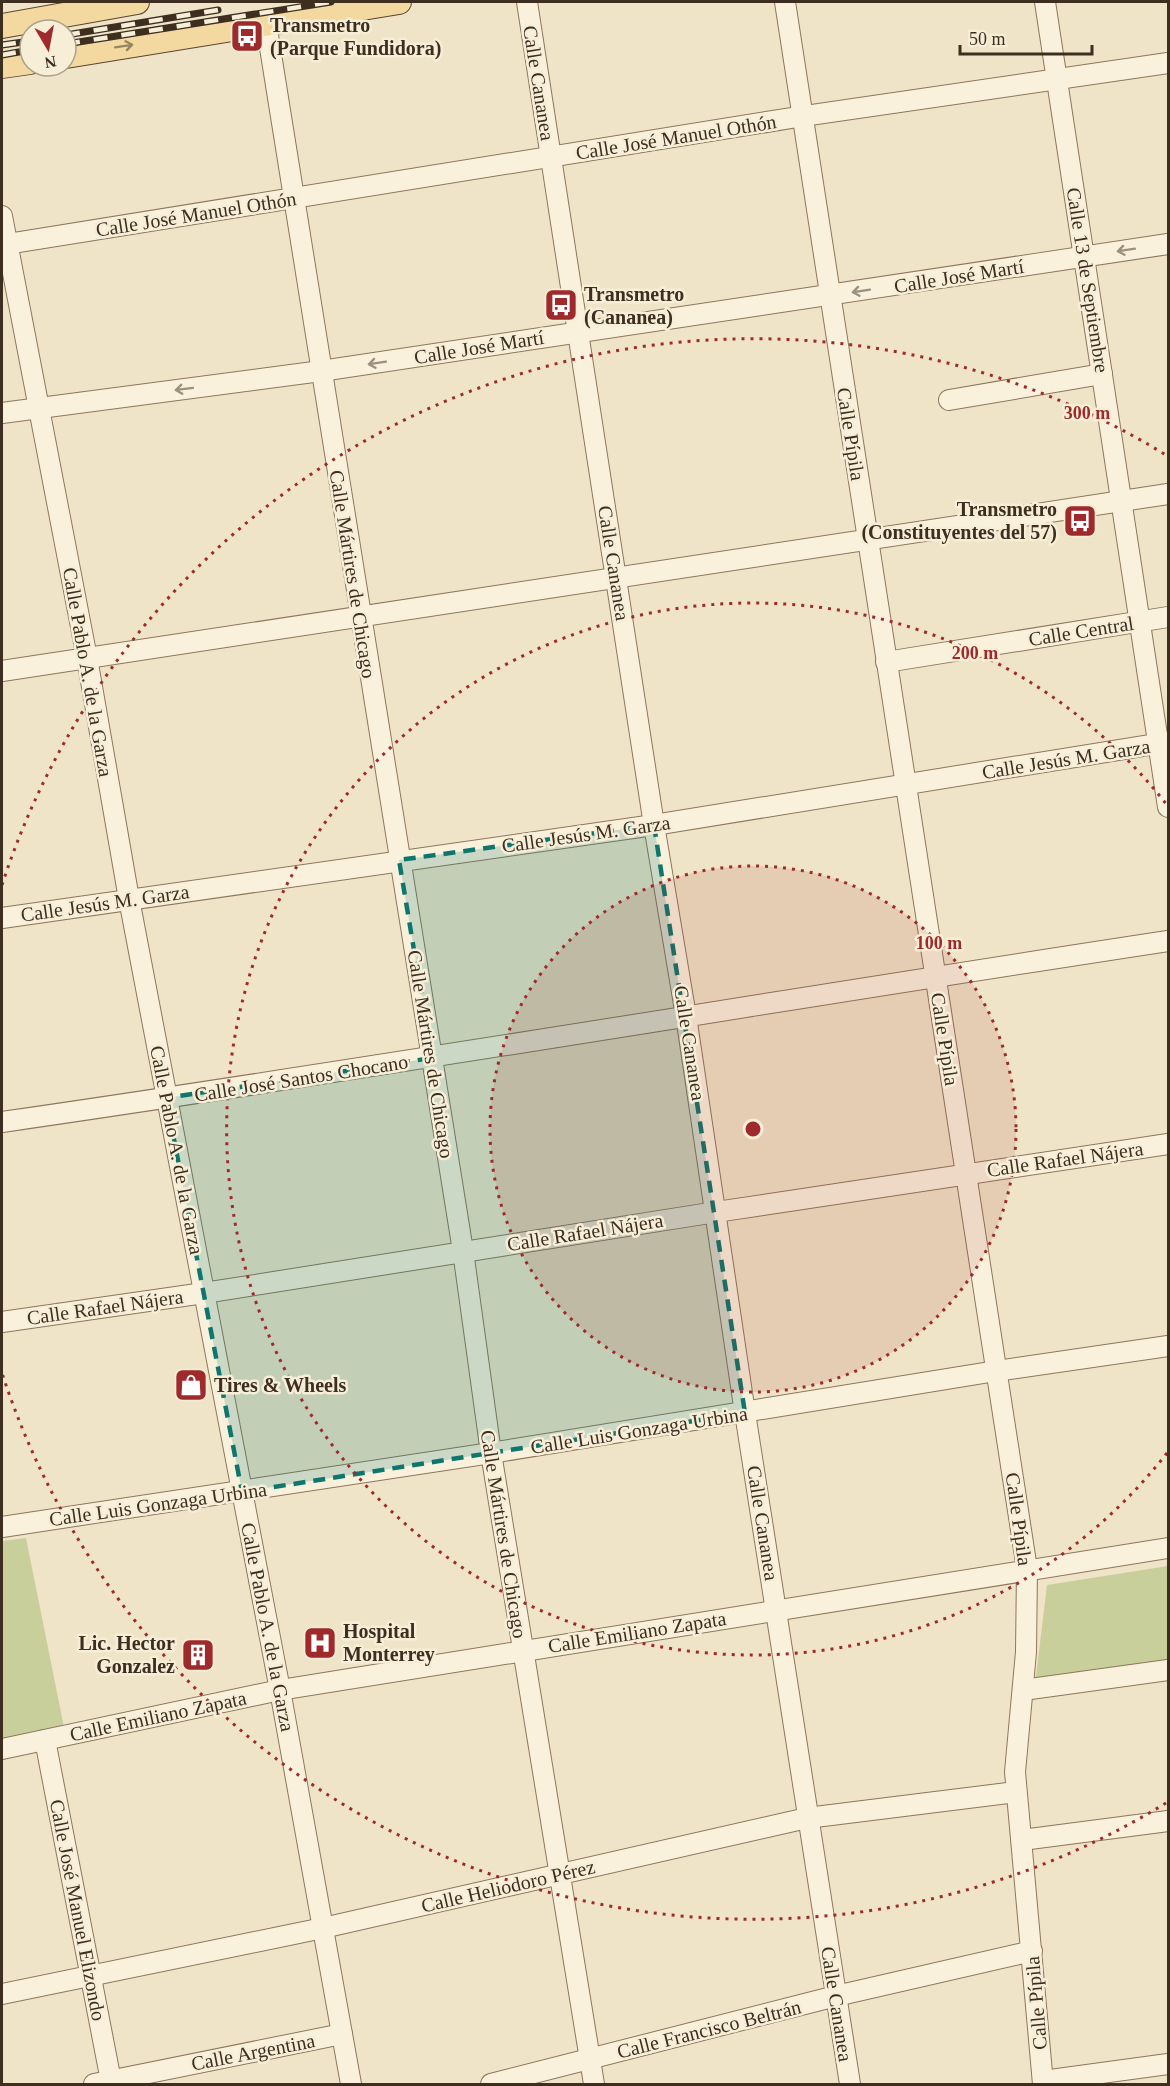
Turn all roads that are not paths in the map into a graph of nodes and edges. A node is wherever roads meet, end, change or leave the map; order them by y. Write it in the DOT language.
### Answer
graph roads {
  1 [pos="137,2"];
  2 [pos="399,2"];
  3 [pos="527,2"];
  4 [pos="785,2"];
  5 [pos="1045,2"];
  6 [pos="266,23"];
  7 [pos="2,26"];
  8 [pos="78,54"];
  9 [pos="1168,63"];
  10 [pos="18,64"];
  11 [pos="2,66"];
  12 [pos="1056,80"];
  13 [pos="804,116"];
  14 [pos="551,157"];
  15 [pos="294,198"];
  16 [pos="2,216"];
  17 [pos="7,244"];
  18 [pos="1168,244"];
  19 [pos="1084,256"];
  20 [pos="829,296"];
  21 [pos="578,332"];
  22 [pos="321,371"];
  23 [pos="1102,374"];
  24 [pos="949,400"];
  25 [pos="38,407"];
  26 [pos="2,413"];
  27 [pos="1168,494"];
  28 [pos="1122,501"];
  29 [pos="867,539"];
  30 [pos="616,577"];
  31 [pos="360,616"];
  32 [pos="1168,617"];
  33 [pos="1140,621"];
  34 [pos="87,658"];
  35 [pos="886,662"];
  36 [pos="2,671"];
  37 [pos="1163,743"];
  38 [pos="905,784"];
  39 [pos="1168,807"];
  40 [pos="654,825"];
  41 [pos="399,860"];
  42 [pos="129,899"];
  43 [pos="2,918"];
  44 [pos="1168,941"];
  45 [pos="936,976"];
  46 [pos="686,1016"];
  47 [pos="432,1058"];
  48 [pos="166,1098"];
  49 [pos="2,1122"];
  50 [pos="1168,1143"];
  51 [pos="966,1174"];
  52 [pos="716,1212"];
  53 [pos="463,1251"];
  54 [pos="204,1293"];
  55 [pos="2,1322"];
  56 [pos="1168,1346"];
  57 [pos="996,1371"];
  58 [pos="745,1413"];
  59 [pos="491,1453"];
  60 [pos="242,1492"];
  61 [pos="2,1527"];
  62 [pos="1168,1548"];
  63 [pos="1027,1569"];
  64 [pos="776,1610"];
  65 [pos="523,1650"];
  66 [pos="1168,1670"];
  67 [pos="280,1690"];
  68 [pos="1023,1690"];
  69 [pos="45,1740"];
  70 [pos="2,1749"];
  71 [pos="1016,1792"];
  72 [pos="807,1818"];
  73 [pos="1168,1821"];
  74 [pos="1022,1840"];
  75 [pos="559,1874"];
  76 [pos="323,1928"];
  77 [pos="1032,1951"];
  78 [pos="91,1976"];
  79 [pos="2,1994"];
  80 [pos="836,1996"];
  81 [pos="342,2034"];
  82 [pos="590,2059"];
  83 [pos="1168,2064"];
  84 [pos="154,2078"];
  85 [pos="103,2083"];
  86 [pos="1043,2083"];
  87 [pos="351,2085"];
  88 [pos="491,2085"];
  89 [pos="594,2085"];
  90 [pos="850,2085"];
  1 -- 7 [label="main road"];
  2 -- 6 [label="main road"];
  3 -- 14 [label="street, Calle Cananea"];
  4 -- 13 [label="street, Calle Pípila"];
  5 -- 12 [label="street, Calle 13 de Septiembre"];
  8 -- 6 [label="main road, one-way"];
  6 -- 15 [label="street, Calle Mártires de Chicago"];
  9 -- 12 [label="street, Calle José Manuel Othón"];
  10 -- 11 [label="main road"];
  12 -- 13 [label="street, Calle José Manuel Othón"];
  12 -- 19 [label="street, Calle 13 de Septiembre"];
  13 -- 14 [label="street, Calle José Manuel Othón"];
  13 -- 20 [label="street, Calle Pípila"];
  14 -- 15 [label="street, Calle José Manuel Othón"];
  14 -- 21 [label="street, Calle Cananea"];
  15 -- 17 [label="street, Calle José Manuel Othón"];
  15 -- 22 [label="street, Calle Mártires de Chicago"];
  16 -- 17 [label="street, Calle Pablo A. de la Garza"];
  17 -- 25 [label="street, Calle Pablo A. de la Garza"];
  18 -- 19 [label="street, Calle José Martí, one-way"];
  19 -- 20 [label="street, Calle José Martí, one-way"];
  19 -- 23 [label="street, Calle 13 de Septiembre"];
  20 -- 21 [label="street, Calle José Martí"];
  20 -- 29 [label="street, Calle Pípila"];
  21 -- 22 [label="street, Calle José Martí, one-way"];
  21 -- 30 [label="street, Calle Cananea"];
  22 -- 25 [label="street, Calle José Martí, one-way"];
  22 -- 31 [label="street, Calle Mártires de Chicago"];
  23 -- 24 [label="street"];
  23 -- 28 [label="street, Calle 13 de Septiembre"];
  25 -- 26 [label="street, Calle José Martí"];
  25 -- 34 [label="street, Calle Pablo A. de la Garza"];
  27 -- 28 [label="street"];
  28 -- 29 [label="street"];
  28 -- 33 [label="street, Calle 13 de Septiembre"];
  29 -- 30 [label="street"];
  29 -- 35 [label="street, Calle Pípila"];
  30 -- 31 [label="street"];
  30 -- 40 [label="street, Calle Cananea"];
  31 -- 34 [label="street"];
  31 -- 41 [label="street, Calle Mártires de Chicago"];
  32 -- 33 [label="street, Calle Central"];
  33 -- 35 [label="street, Calle Central"];
  33 -- 37 [label="street, Calle 13 de Septiembre"];
  34 -- 36 [label="street"];
  34 -- 42 [label="street, Calle Pablo A. de la Garza"];
  35 -- 38 [label="street, Calle Pípila"];
  37 -- 38 [label="street, Calle Jesús M. Garza"];
  37 -- 39 [label="street, Calle 13 de Septiembre"];
  38 -- 40 [label="street, Calle Jesús M. Garza"];
  38 -- 45 [label="street, Calle Pípila"];
  40 -- 41 [label="street, Calle Jesús M. Garza"];
  40 -- 46 [label="street, Calle Cananea"];
  41 -- 42 [label="street, Calle Jesús M. Garza"];
  41 -- 47 [label="street, Calle Mártires de Chicago"];
  42 -- 43 [label="street, Calle Jesús M. Garza"];
  42 -- 48 [label="street, Calle Pablo A. de la Garza"];
  44 -- 45 [label="street, Calle José Santos Chocano"];
  45 -- 46 [label="street, Calle José Santos Chocano"];
  45 -- 51 [label="street, Calle Pípila"];
  46 -- 47 [label="street, Calle José Santos Chocano"];
  46 -- 52 [label="street, Calle Cananea"];
  47 -- 48 [label="street, Calle José Santos Chocano"];
  47 -- 53 [label="street, Calle Mártires de Chicago"];
  48 -- 49 [label="street, Calle José Santos Chocano"];
  48 -- 54 [label="street, Calle Pablo A. de la Garza"];
  50 -- 51 [label="street, Calle Rafael Nájera"];
  51 -- 52 [label="street, Calle Rafael Nájera"];
  51 -- 57 [label="street, Calle Pípila"];
  52 -- 53 [label="street, Calle Rafael Nájera"];
  52 -- 58 [label="street, Calle Cananea"];
  53 -- 54 [label="street, Calle Rafael Nájera"];
  53 -- 59 [label="street, Calle Mártires de Chicago"];
  54 -- 55 [label="street, Calle Rafael Nájera"];
  54 -- 60 [label="street, Calle Pablo A. de la Garza"];
  56 -- 57 [label="street, Calle Luis Gonzaga Urbina"];
  57 -- 58 [label="street, Calle Luis Gonzaga Urbina"];
  57 -- 63 [label="street, Calle Pípila"];
  58 -- 59 [label="street, Calle Luis Gonzaga Urbina"];
  58 -- 64 [label="street, Calle Cananea"];
  59 -- 60 [label="street, Calle Luis Gonzaga Urbina"];
  59 -- 65 [label="street, Calle Mártires de Chicago"];
  60 -- 61 [label="street, Calle Luis Gonzaga Urbina"];
  60 -- 67 [label="street, Calle Pablo A. de la Garza"];
  62 -- 63 [label="street, Calle Emiliano Zapata"];
  63 -- 64 [label="street, Calle Emiliano Zapata"];
  63 -- 68 [label="street, Calle Pípila"];
  64 -- 65 [label="street, Calle Emiliano Zapata"];
  64 -- 72 [label="street, Calle Cananea"];
  65 -- 67 [label="street, Calle Emiliano Zapata"];
  65 -- 75 [label="street, Calle Mártires de Chicago"];
  66 -- 68 [label="street"];
  67 -- 69 [label="street, Calle Emiliano Zapata"];
  67 -- 76 [label="street, Calle Pablo A. de la Garza"];
  68 -- 71 [label="street, Calle Pípila"];
  69 -- 70 [label="street, Calle Emiliano Zapata"];
  69 -- 78 [label="street, Calle José Manuel Elizondo"];
  71 -- 72 [label="street, Calle Heliodoro Pérez"];
  71 -- 74 [label="street, Calle Pípila"];
  72 -- 75 [label="street, Calle Heliodoro Pérez"];
  72 -- 80 [label="street, Calle Cananea"];
  73 -- 74 [label="street"];
  74 -- 77 [label="street, Calle Pípila"];
  75 -- 76 [label="street, Calle Heliodoro Pérez"];
  75 -- 82 [label="street, Calle Mártires de Chicago"];
  76 -- 78 [label="street, Calle Heliodoro Pérez"];
  76 -- 81 [label="street, Calle Pablo A. de la Garza"];
  77 -- 80 [label="street, Calle Francisco Beltrán"];
  77 -- 86 [label="street, Calle Pípila"];
  78 -- 79 [label="street, Calle Heliodoro Pérez"];
  78 -- 85 [label="street, Calle José Manuel Elizondo"];
  80 -- 82 [label="street, Calle Francisco Beltrán"];
  80 -- 90 [label="street, Calle Cananea"];
  81 -- 84 [label="street, Calle Argentina"];
  81 -- 87 [label="street, Calle Pablo A. de la Garza"];
  82 -- 88 [label="street, Calle Francisco Beltrán"];
  82 -- 89 [label="street, Calle Mártires de Chicago"];
  83 -- 86 [label="street"];
  84 -- 85 [label="street, Calle Argentina"];
}
